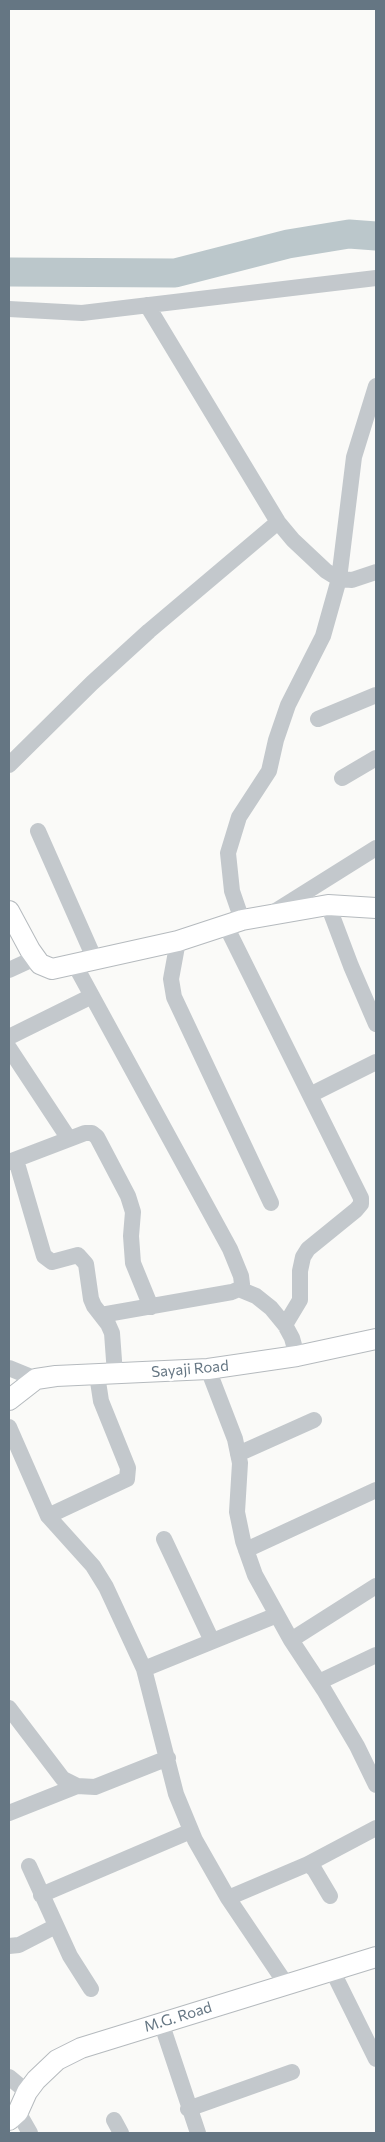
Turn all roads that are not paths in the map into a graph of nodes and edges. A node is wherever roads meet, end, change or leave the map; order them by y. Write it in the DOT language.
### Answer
graph roads {
  1 [pos="376,278"];
  2 [pos="147,305"];
  3 [pos="9,309"];
  4 [pos="376,386"];
  5 [pos="278,522"];
  6 [pos="376,572"];
  7 [pos="339,579"];
  8 [pos="376,695"];
  9 [pos="318,719"];
  10 [pos="376,758"];
  11 [pos="9,765"];
  12 [pos="342,778"];
  13 [pos="38,831"];
  14 [pos="376,848"];
  15 [pos="328,905"];
  16 [pos="376,908"];
  17 [pos="9,911"];
  18 [pos="270,915"];
  19 [pos="234,923"];
  20 [pos="178,941"];
  21 [pos="35,958"];
  22 [pos="95,960"];
  23 [pos="75,965"];
  24 [pos="9,970"];
  25 [pos="92,996"];
  26 [pos="374,1015"];
  27 [pos="9,1037"];
  28 [pos="9,1048"];
  29 [pos="376,1062"];
  30 [pos="310,1095"];
  31 [pos="69,1139"];
  32 [pos="12,1161"];
  33 [pos="271,1203"];
  34 [pos="240,1289"];
  35 [pos="151,1307"];
  36 [pos="101,1315"];
  37 [pos="285,1325"];
  38 [pos="376,1339"];
  39 [pos="297,1356"];
  40 [pos="9,1368"];
  41 [pos="208,1369"];
  42 [pos="106,1374"];
  43 [pos="36,1380"];
  44 [pos="9,1400"];
  45 [pos="314,1420"];
  46 [pos="9,1427"];
  47 [pos="238,1454"];
  48 [pos="376,1490"];
  49 [pos="48,1516"];
  50 [pos="164,1539"];
  51 [pos="246,1550"];
  52 [pos="376,1586"];
  53 [pos="277,1615"];
  54 [pos="291,1640"];
  55 [pos="212,1641"];
  56 [pos="376,1655"];
  57 [pos="144,1669"];
  58 [pos="319,1682"];
  59 [pos="9,1708"];
  60 [pos="168,1758"];
  61 [pos="376,1785"];
  62 [pos="77,1786"];
  63 [pos="9,1813"];
  64 [pos="376,1828"];
  65 [pos="191,1831"];
  66 [pos="308,1864"];
  67 [pos="28,1866"];
  68 [pos="41,1895"];
  69 [pos="330,1896"];
  70 [pos="228,1898"];
  71 [pos="56,1926"];
  72 [pos="9,1946"];
  73 [pos="376,1957"];
  74 [pos="332,1970"];
  75 [pos="286,1984"];
  76 [pos="91,1989"];
  77 [pos="162,2022"];
  78 [pos="376,2059"];
  79 [pos="292,2072"];
  80 [pos="9,2077"];
  81 [pos="27,2092"];
  82 [pos="188,2109"];
  83 [pos="13,2121"];
  84 [pos="30,2133"];
  85 [pos="198,2133"];
  1 -- 2 [label="street"];
  2 -- 3 [label="street"];
  2 -- 5 [label="street"];
  4 -- 7 [label="street"];
  5 -- 7 [label="street"];
  5 -- 11 [label="street"];
  6 -- 7 [label="street"];
  7 -- 19 [label="street"];
  8 -- 9 [label="street"];
  10 -- 12 [label="street"];
  13 -- 22 [label="street"];
  14 -- 18 [label="street"];
  15 -- 16 [label="main road"];
  15 -- 18 [label="main road"];
  15 -- 26 [label="street"];
  17 -- 21 [label="main road"];
  18 -- 19 [label="main road"];
  19 -- 20 [label="main road"];
  19 -- 30 [label="street"];
  20 -- 22 [label="main road"];
  20 -- 33 [label="street"];
  21 -- 23 [label="main road"];
  21 -- 24 [label="street"];
  22 -- 23 [label="main road"];
  23 -- 25 [label="street"];
  25 -- 27 [label="street"];
  25 -- 34 [label="street"];
  28 -- 31 [label="street"];
  29 -- 30 [label="street"];
  30 -- 37 [label="street"];
  31 -- 32 [label="street"];
  31 -- 35 [label="street"];
  32 -- 36 [label="street"];
  34 -- 35 [label="street"];
  34 -- 37 [label="street"];
  35 -- 36 [label="street"];
  36 -- 42 [label="street"];
  37 -- 39 [label="street"];
  38 -- 39 [label="main road, Sayaji Road"];
  39 -- 41 [label="main road, Sayaji Road"];
  40 -- 43 [label="street"];
  41 -- 42 [label="main road, Sayaji Road"];
  41 -- 47 [label="street"];
  42 -- 43 [label="main road, Sayaji Road"];
  42 -- 49 [label="street"];
  43 -- 44 [label="main road, Sayaji Road"];
  45 -- 47 [label="street"];
  46 -- 49 [label="street"];
  47 -- 51 [label="street"];
  48 -- 51 [label="street"];
  49 -- 57 [label="street"];
  50 -- 55 [label="street"];
  51 -- 53 [label="street"];
  52 -- 54 [label="street"];
  53 -- 54 [label="street"];
  53 -- 55 [label="street"];
  54 -- 58 [label="street"];
  55 -- 57 [label="street"];
  56 -- 58 [label="street"];
  57 -- 60 [label="street"];
  58 -- 61 [label="street"];
  59 -- 62 [label="street"];
  60 -- 62 [label="street"];
  60 -- 65 [label="street"];
  62 -- 63 [label="street"];
  64 -- 66 [label="street"];
  65 -- 68 [label="street"];
  65 -- 70 [label="street"];
  66 -- 69 [label="street"];
  66 -- 70 [label="street"];
  67 -- 68 [label="street"];
  68 -- 71 [label="street"];
  70 -- 75 [label="street"];
  71 -- 72 [label="street"];
  71 -- 76 [label="street"];
  73 -- 74 [label="main road, M.G. Road"];
  74 -- 75 [label="main road, M.G. Road"];
  74 -- 78 [label="street"];
  75 -- 77 [label="main road, M.G. Road"];
  77 -- 81 [label="main road, M.G. Road"];
  77 -- 82 [label="street"];
  79 -- 82 [label="street"];
  80 -- 81 [label="street"];
  81 -- 83 [label="main road, M.G. Road"];
  82 -- 85 [label="street"];
  83 -- 84 [label="street"];
}
